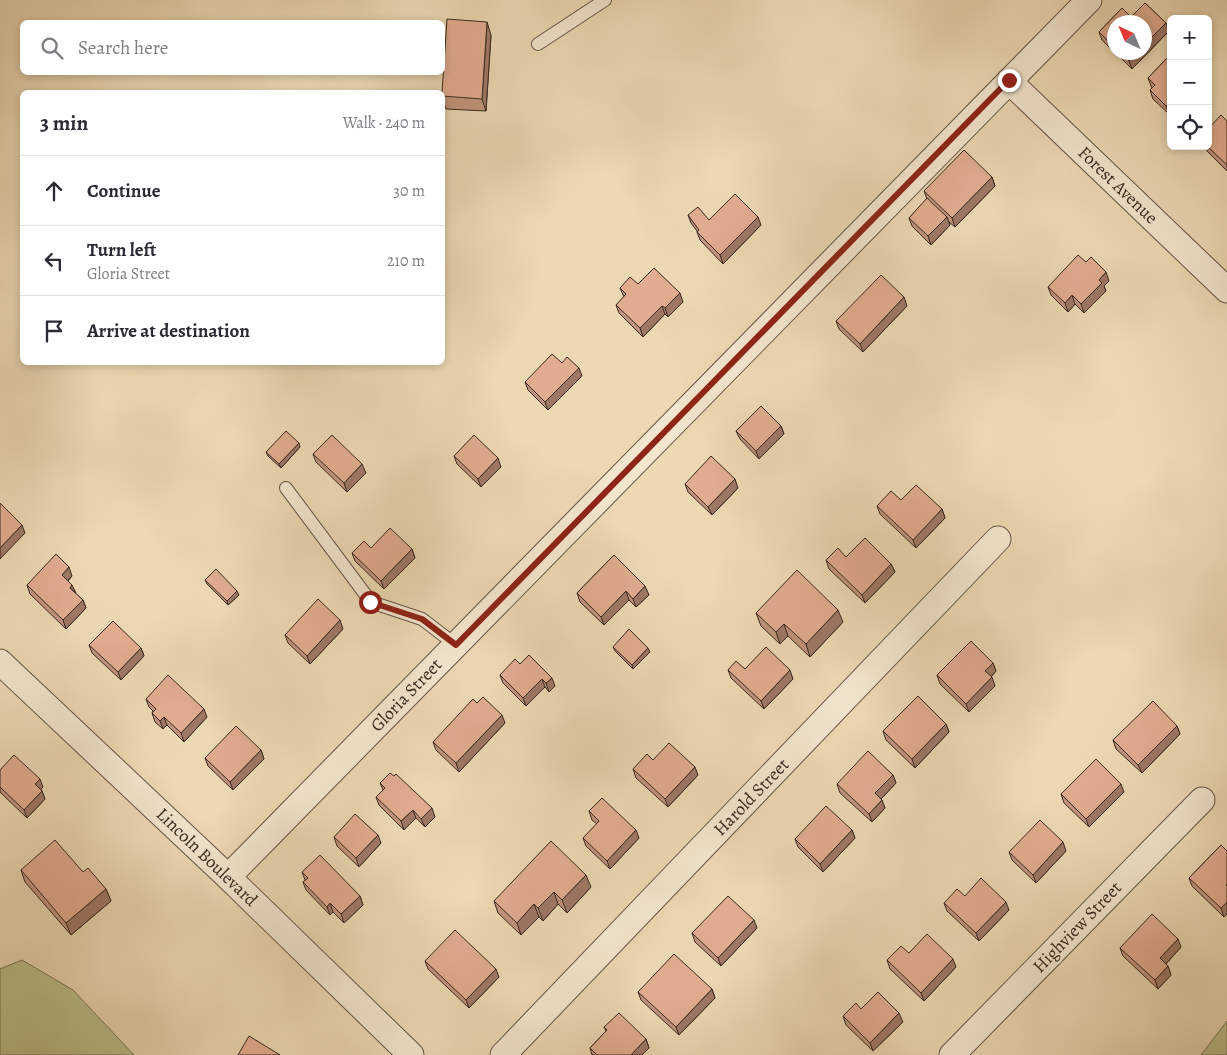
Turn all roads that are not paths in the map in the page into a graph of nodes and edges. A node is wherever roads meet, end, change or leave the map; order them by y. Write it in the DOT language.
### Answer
graph roads {
  1 [pos="605,0"];
  2 [pos="1089,0"];
  3 [pos="538,44"];
  4 [pos="1009,80"];
  5 [pos="1227,290"];
  6 [pos="286,488"];
  7 [pos="998,539"];
  8 [pos="456,645"];
  9 [pos="0,662"];
  10 [pos="1202,800"];
  11 [pos="228,877"];
  12 [pos="411,1055"];
  13 [pos="503,1055"];
  14 [pos="952,1055"];
  1 -- 3 [label="lane"];
  2 -- 4 [label="street, Gloria Street"];
  4 -- 5 [label="street, Forest Avenue"];
  4 -- 8 [label="street, Gloria Street"];
  6 -- 8 [label="lane"];
  7 -- 13 [label="street, Harold Street"];
  8 -- 11 [label="street, Gloria Street"];
  9 -- 11 [label="street, Lincoln Boulevard"];
  10 -- 14 [label="street, Highview Street"];
  11 -- 12 [label="street, Lincoln Boulevard"];
}
